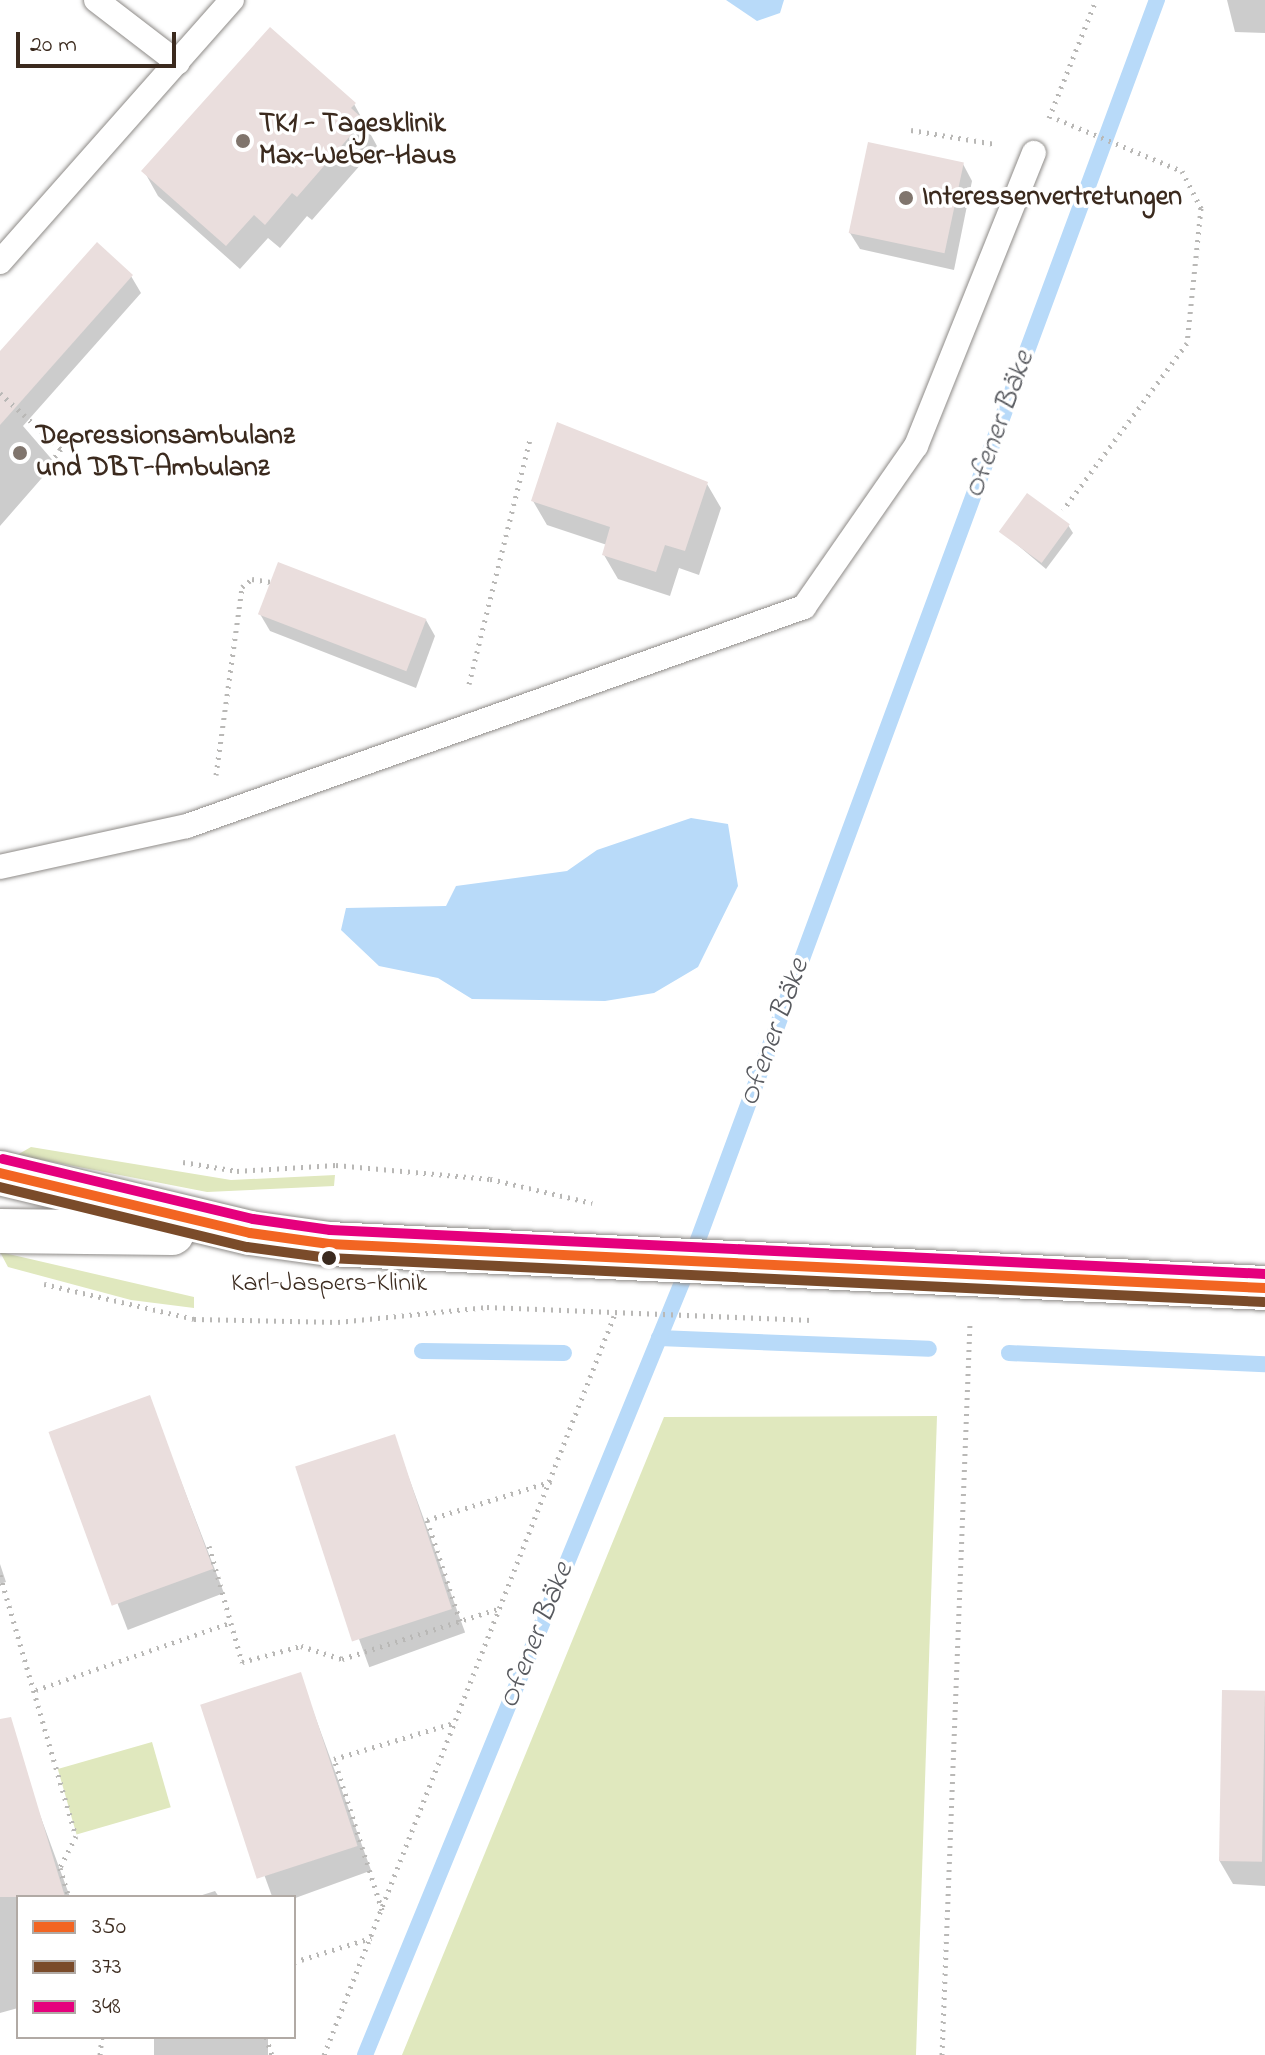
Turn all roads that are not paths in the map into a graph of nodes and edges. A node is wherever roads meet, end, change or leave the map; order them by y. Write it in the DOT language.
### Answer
graph roads {
  1 [pos="96,0"];
  2 [pos="232,0"];
  3 [pos="178,63"];
  4 [pos="1034,153"];
  5 [pos="0,262"];
  6 [pos="0,867"];
  7 [pos="0,1173"];
  8 [pos="0,1231"];
  9 [pos="250,1233"];
  10 [pos="1265,1288"];
  1 -- 3 [label="lane"];
  2 -- 3 [label="lane"];
  3 -- 5 [label="lane"];
  4 -- 6 [label="lane"];
  7 -- 9 [label="street"];
  8 -- 9 [label="street"];
  9 -- 10 [label="street"];
}
